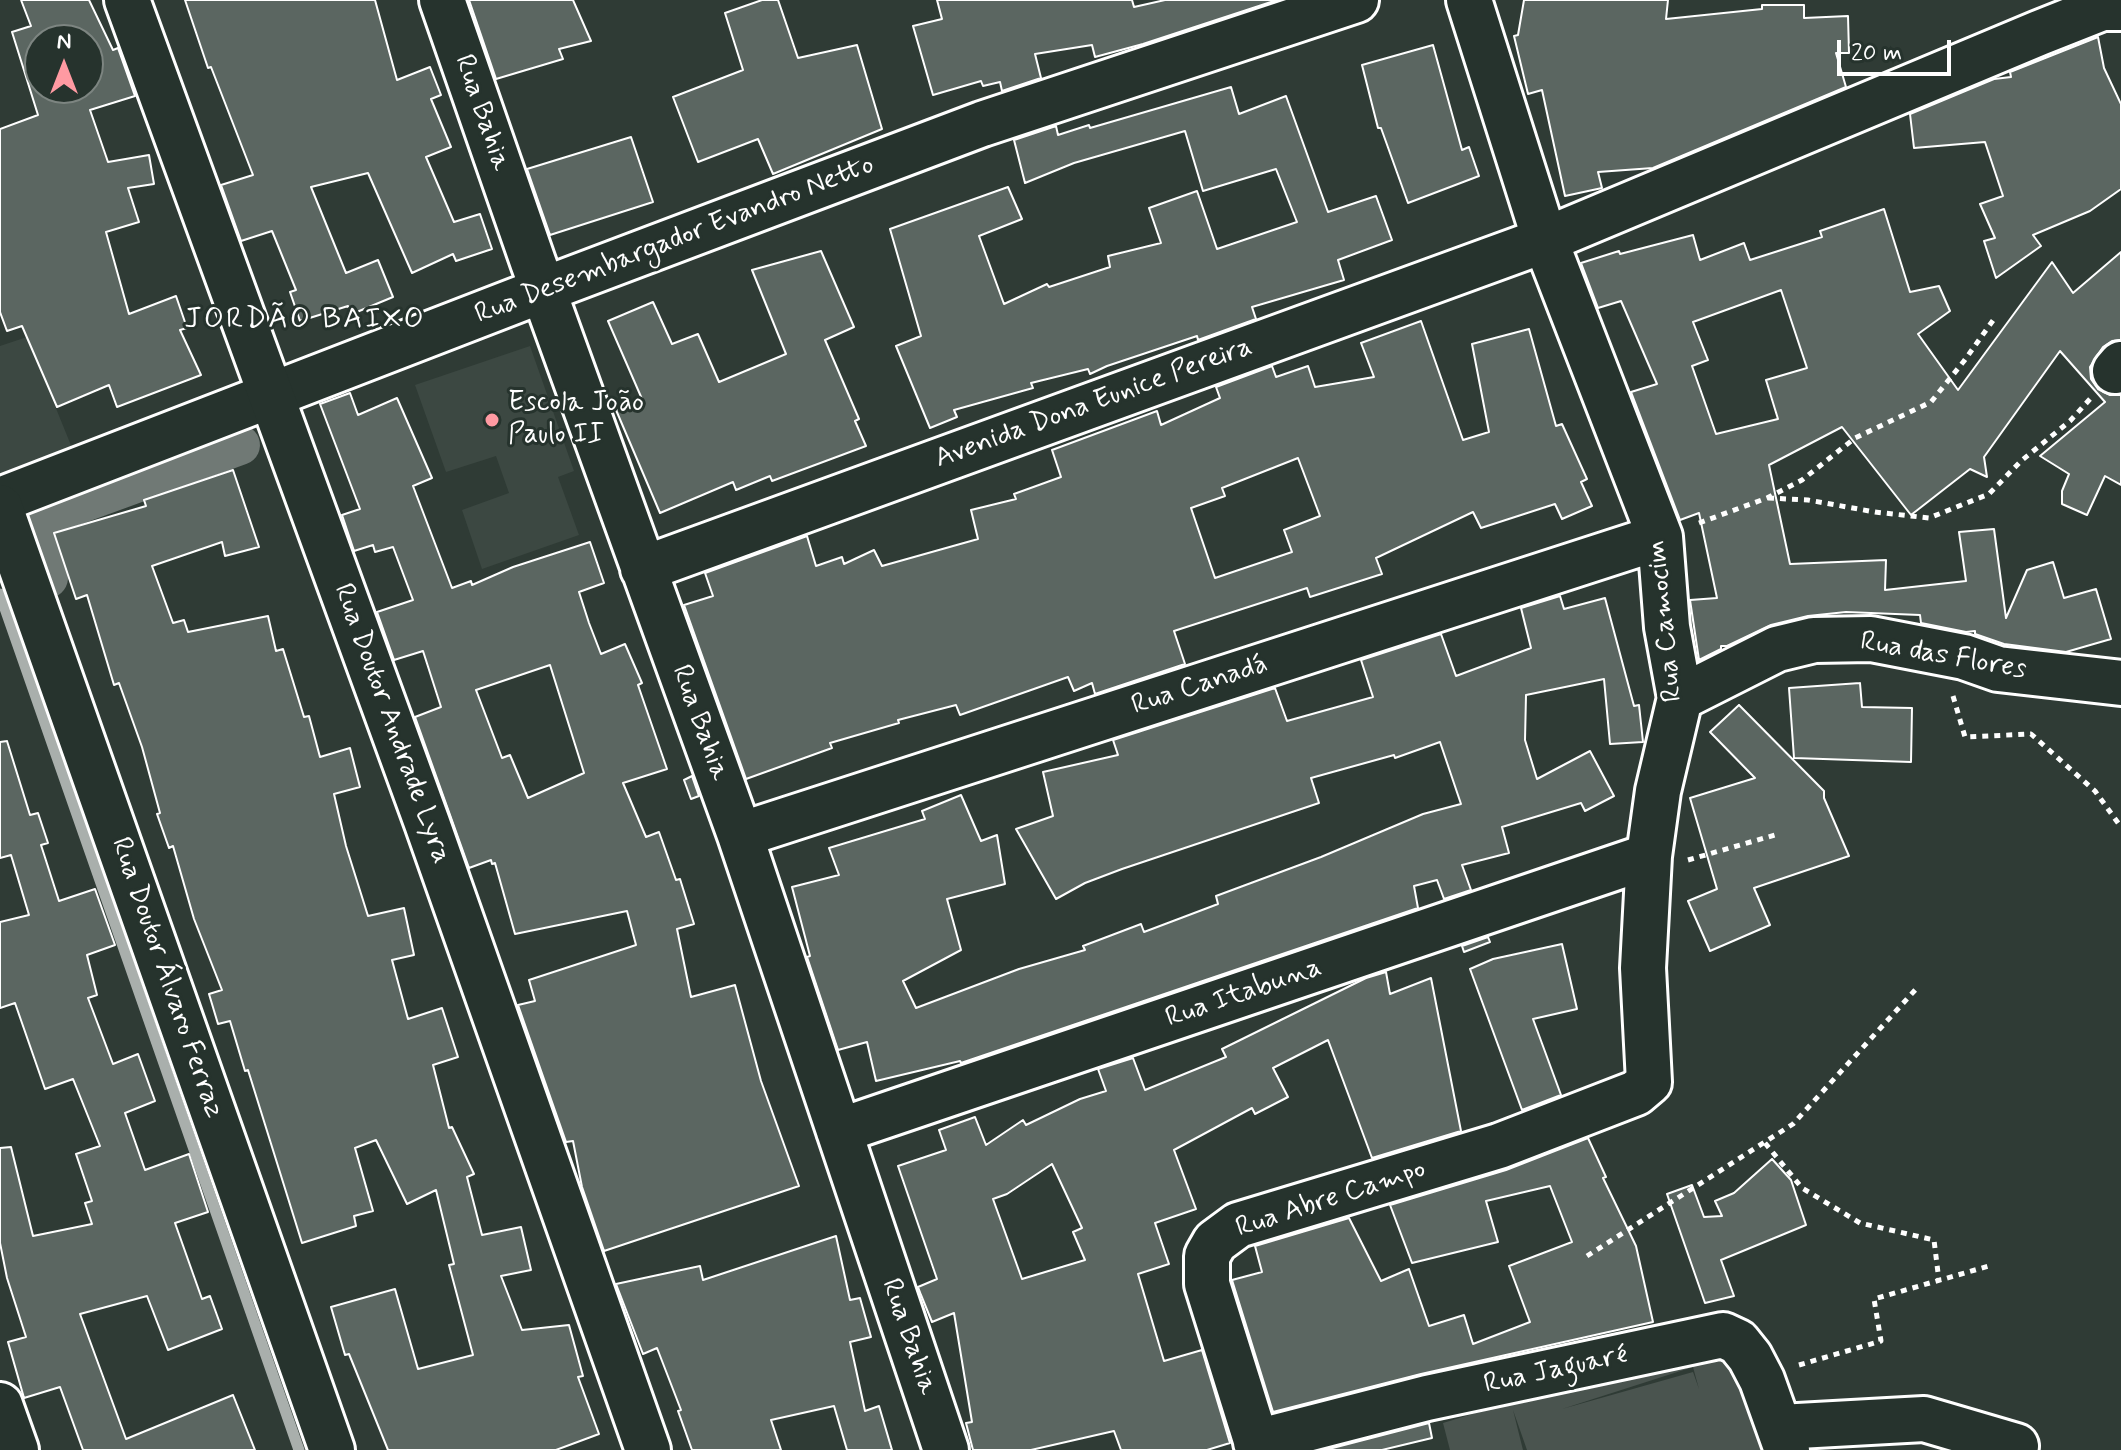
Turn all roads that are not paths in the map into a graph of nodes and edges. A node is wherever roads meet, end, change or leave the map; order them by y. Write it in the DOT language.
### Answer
graph roads {
  1 [pos="127,0"];
  2 [pos="442,0"];
  3 [pos="1356,0"];
  4 [pos="1469,0"];
  5 [pos="2121,8"];
  6 [pos="1545,240"];
  7 [pos="543,290"];
  8 [pos="273,395"];
  9 [pos="0,500"];
  10 [pos="0,507"];
  11 [pos="1660,537"];
  12 [pos="643,569"];
  13 [pos="2121,683"];
  14 [pos="1680,698"];
  15 [pos="740,835"];
  16 [pos="1649,864"];
  17 [pos="1608,1102"];
  18 [pos="839,1131"];
  19 [pos="0,1405"];
  20 [pos="1783,1438"];
  21 [pos="1258,1446"];
  22 [pos="2016,1446"];
  23 [pos="16,1450"];
  24 [pos="332,1450"];
  25 [pos="648,1450"];
  26 [pos="946,1450"];
  1 -- 8 [label="street, Rua Doutor Andrade Lyra"];
  2 -- 7 [label="street, Rua Bahia"];
  3 -- 7 [label="street, Rua Desembargador Evandro Netto"];
  4 -- 6 [label="street, Rua Camocim"];
  5 -- 6 [label="street, Avenida Dona Eunice Pereira"];
  6 -- 11 [label="street, Rua Camocim"];
  6 -- 12 [label="street, Avenida Dona Eunice Pereira"];
  7 -- 8 [label="street, Rua Desembargador Evandro Netto"];
  7 -- 12 [label="street, Rua Bahia"];
  8 -- 9 [label="street, Rua Desembargador Evandro Netto"];
  8 -- 25 [label="street, Rua Doutor Andrade Lyra"];
  10 -- 24 [label="street, Rua Doutor Álvaro Ferraz"];
  11 -- 14 [label="street, Rua Camocim"];
  11 -- 15 [label="street, Rua Canadá"];
  12 -- 15 [label="street, Rua Bahia"];
  13 -- 14 [label="street, Rua das Flores"];
  14 -- 16 [label="street, Rua Camocim"];
  15 -- 18 [label="street, Rua Bahia"];
  16 -- 17 [label="street, Rua Camocim"];
  16 -- 18 [label="street, Rua Itabuna"];
  17 -- 21 [label="street, Rua Abre Campo"];
  18 -- 26 [label="street, Rua Bahia"];
  19 -- 23 [label="street"];
  20 -- 21 [label="street, Rua Jaguaré"];
  20 -- 22 [label="street"];
}
